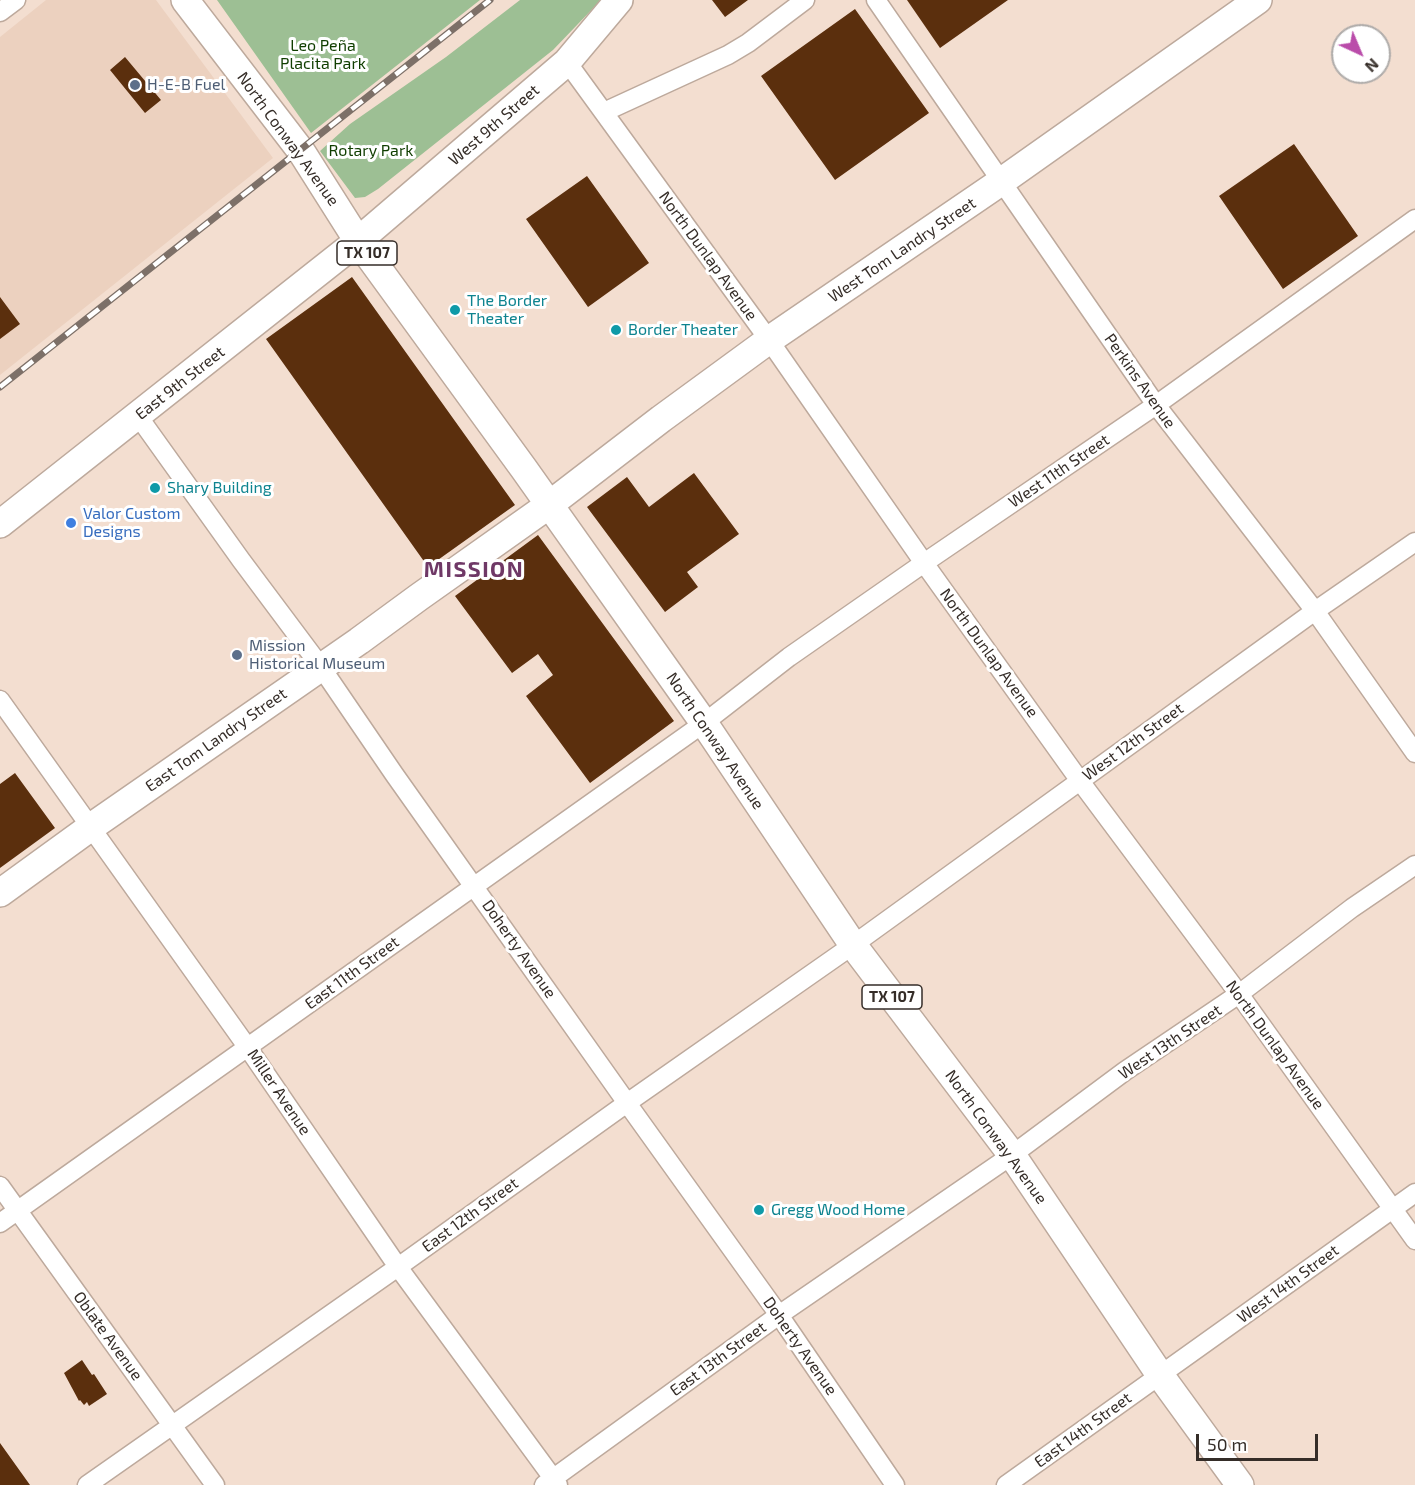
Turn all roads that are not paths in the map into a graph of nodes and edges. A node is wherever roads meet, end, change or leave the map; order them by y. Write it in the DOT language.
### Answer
graph roads {
  1 [pos="16,0"];
  2 [pos="185,0"];
  3 [pos="619,0"];
  4 [pos="805,0"];
  5 [pos="876,0"];
  6 [pos="1258,0"];
  7 [pos="0,12"];
  8 [pos="567,62"];
  9 [pos="603,112"];
  10 [pos="1002,181"];
  11 [pos="1415,219"];
  12 [pos="358,241"];
  13 [pos="769,340"];
  14 [pos="1156,405"];
  15 [pos="138,416"];
  16 [pos="549,505"];
  17 [pos="0,524"];
  18 [pos="1415,542"];
  19 [pos="924,563"];
  20 [pos="1314,611"];
  21 [pos="321,668"];
  22 [pos="0,700"];
  23 [pos="704,723"];
  24 [pos="1415,753"];
  25 [pos="1080,781"];
  26 [pos="91,827"];
  27 [pos="1415,865"];
  28 [pos="474,886"];
  29 [pos="0,893"];
  30 [pos="853,945"];
  31 [pos="1239,994"];
  32 [pos="248,1048"];
  33 [pos="627,1103"];
  34 [pos="1012,1155"];
  35 [pos="0,1186"];
  36 [pos="1415,1193"];
  37 [pos="1393,1208"];
  38 [pos="17,1211"];
  39 [pos="0,1223"];
  40 [pos="1415,1240"];
  41 [pos="398,1266"];
  42 [pos="779,1315"];
  43 [pos="1160,1375"];
  44 [pos="172,1424"];
  45 [pos="552,1483"];
  46 [pos="87,1485"];
  47 [pos="215,1485"];
  48 [pos="895,1485"];
  49 [pos="1006,1485"];
  50 [pos="1240,1485"];
  1 -- 7 [label="street"];
  2 -- 12 [label="main road, North Conway Avenue / TX 107"];
  3 -- 8 [label="main road, West 9th Street"];
  4 -- 9 [label="street"];
  5 -- 10 [label="street, Perkins Avenue"];
  6 -- 10 [label="main road, West Tom Landry Street"];
  8 -- 9 [label="street, North Dunlap Avenue"];
  8 -- 12 [label="main road, West 9th Street"];
  9 -- 13 [label="street, North Dunlap Avenue"];
  10 -- 13 [label="main road, West Tom Landry Street"];
  10 -- 14 [label="street, Perkins Avenue"];
  11 -- 14 [label="street, West 11th Street"];
  12 -- 15 [label="main road, East 9th Street"];
  12 -- 16 [label="main road, North Conway Avenue / TX 107"];
  13 -- 16 [label="main road, West Tom Landry Street"];
  13 -- 19 [label="street, North Dunlap Avenue"];
  14 -- 19 [label="street, West 11th Street"];
  14 -- 20 [label="street, Perkins Avenue"];
  15 -- 17 [label="main road, East 9th Street"];
  15 -- 21 [label="street, Doherty Avenue"];
  16 -- 21 [label="main road, East Tom Landry Street"];
  16 -- 23 [label="main road, North Conway Avenue / TX 107"];
  18 -- 20 [label="street, West 12th Street"];
  19 -- 23 [label="street, West 11th Street"];
  19 -- 25 [label="street, North Dunlap Avenue"];
  20 -- 24 [label="street, Perkins Avenue"];
  20 -- 25 [label="street, West 12th Street"];
  21 -- 26 [label="main road, East Tom Landry Street"];
  21 -- 28 [label="street, Doherty Avenue"];
  22 -- 26 [label="street, Miller Avenue"];
  23 -- 28 [label="street, East 11th Street"];
  23 -- 30 [label="main road, North Conway Avenue / TX 107"];
  25 -- 30 [label="street, West 12th Street"];
  25 -- 31 [label="street, North Dunlap Avenue"];
  26 -- 29 [label="main road, East Tom Landry Street"];
  26 -- 32 [label="street, Miller Avenue"];
  27 -- 31 [label="street, West 13th Street"];
  28 -- 32 [label="street, East 11th Street"];
  28 -- 33 [label="street, Doherty Avenue"];
  30 -- 33 [label="street, East 12th Street"];
  30 -- 34 [label="main road, North Conway Avenue / TX 107"];
  31 -- 34 [label="street, West 13th Street"];
  31 -- 37 [label="street, North Dunlap Avenue"];
  32 -- 38 [label="street, East 11th Street"];
  32 -- 41 [label="street, Miller Avenue"];
  33 -- 41 [label="street, East 12th Street"];
  33 -- 42 [label="street, Doherty Avenue"];
  34 -- 42 [label="street, East 13th Street"];
  34 -- 43 [label="main road, North Conway Avenue / TX 107"];
  35 -- 38 [label="street, Oblate Avenue"];
  36 -- 37 [label="street, West 14th Street"];
  37 -- 40 [label="street, North Dunlap Avenue"];
  37 -- 43 [label="street, West 14th Street"];
  38 -- 39 [label="street, East 11th Street"];
  38 -- 44 [label="street, Oblate Avenue"];
  41 -- 44 [label="street, East 12th Street"];
  41 -- 45 [label="street, Miller Avenue"];
  42 -- 45 [label="street, East 13th Street"];
  42 -- 48 [label="street, Doherty Avenue"];
  43 -- 49 [label="street, East 14th Street"];
  43 -- 50 [label="main road, North Conway Avenue / TX 107"];
  44 -- 46 [label="street, East 12th Street"];
  44 -- 47 [label="street, Oblate Avenue"];
}
